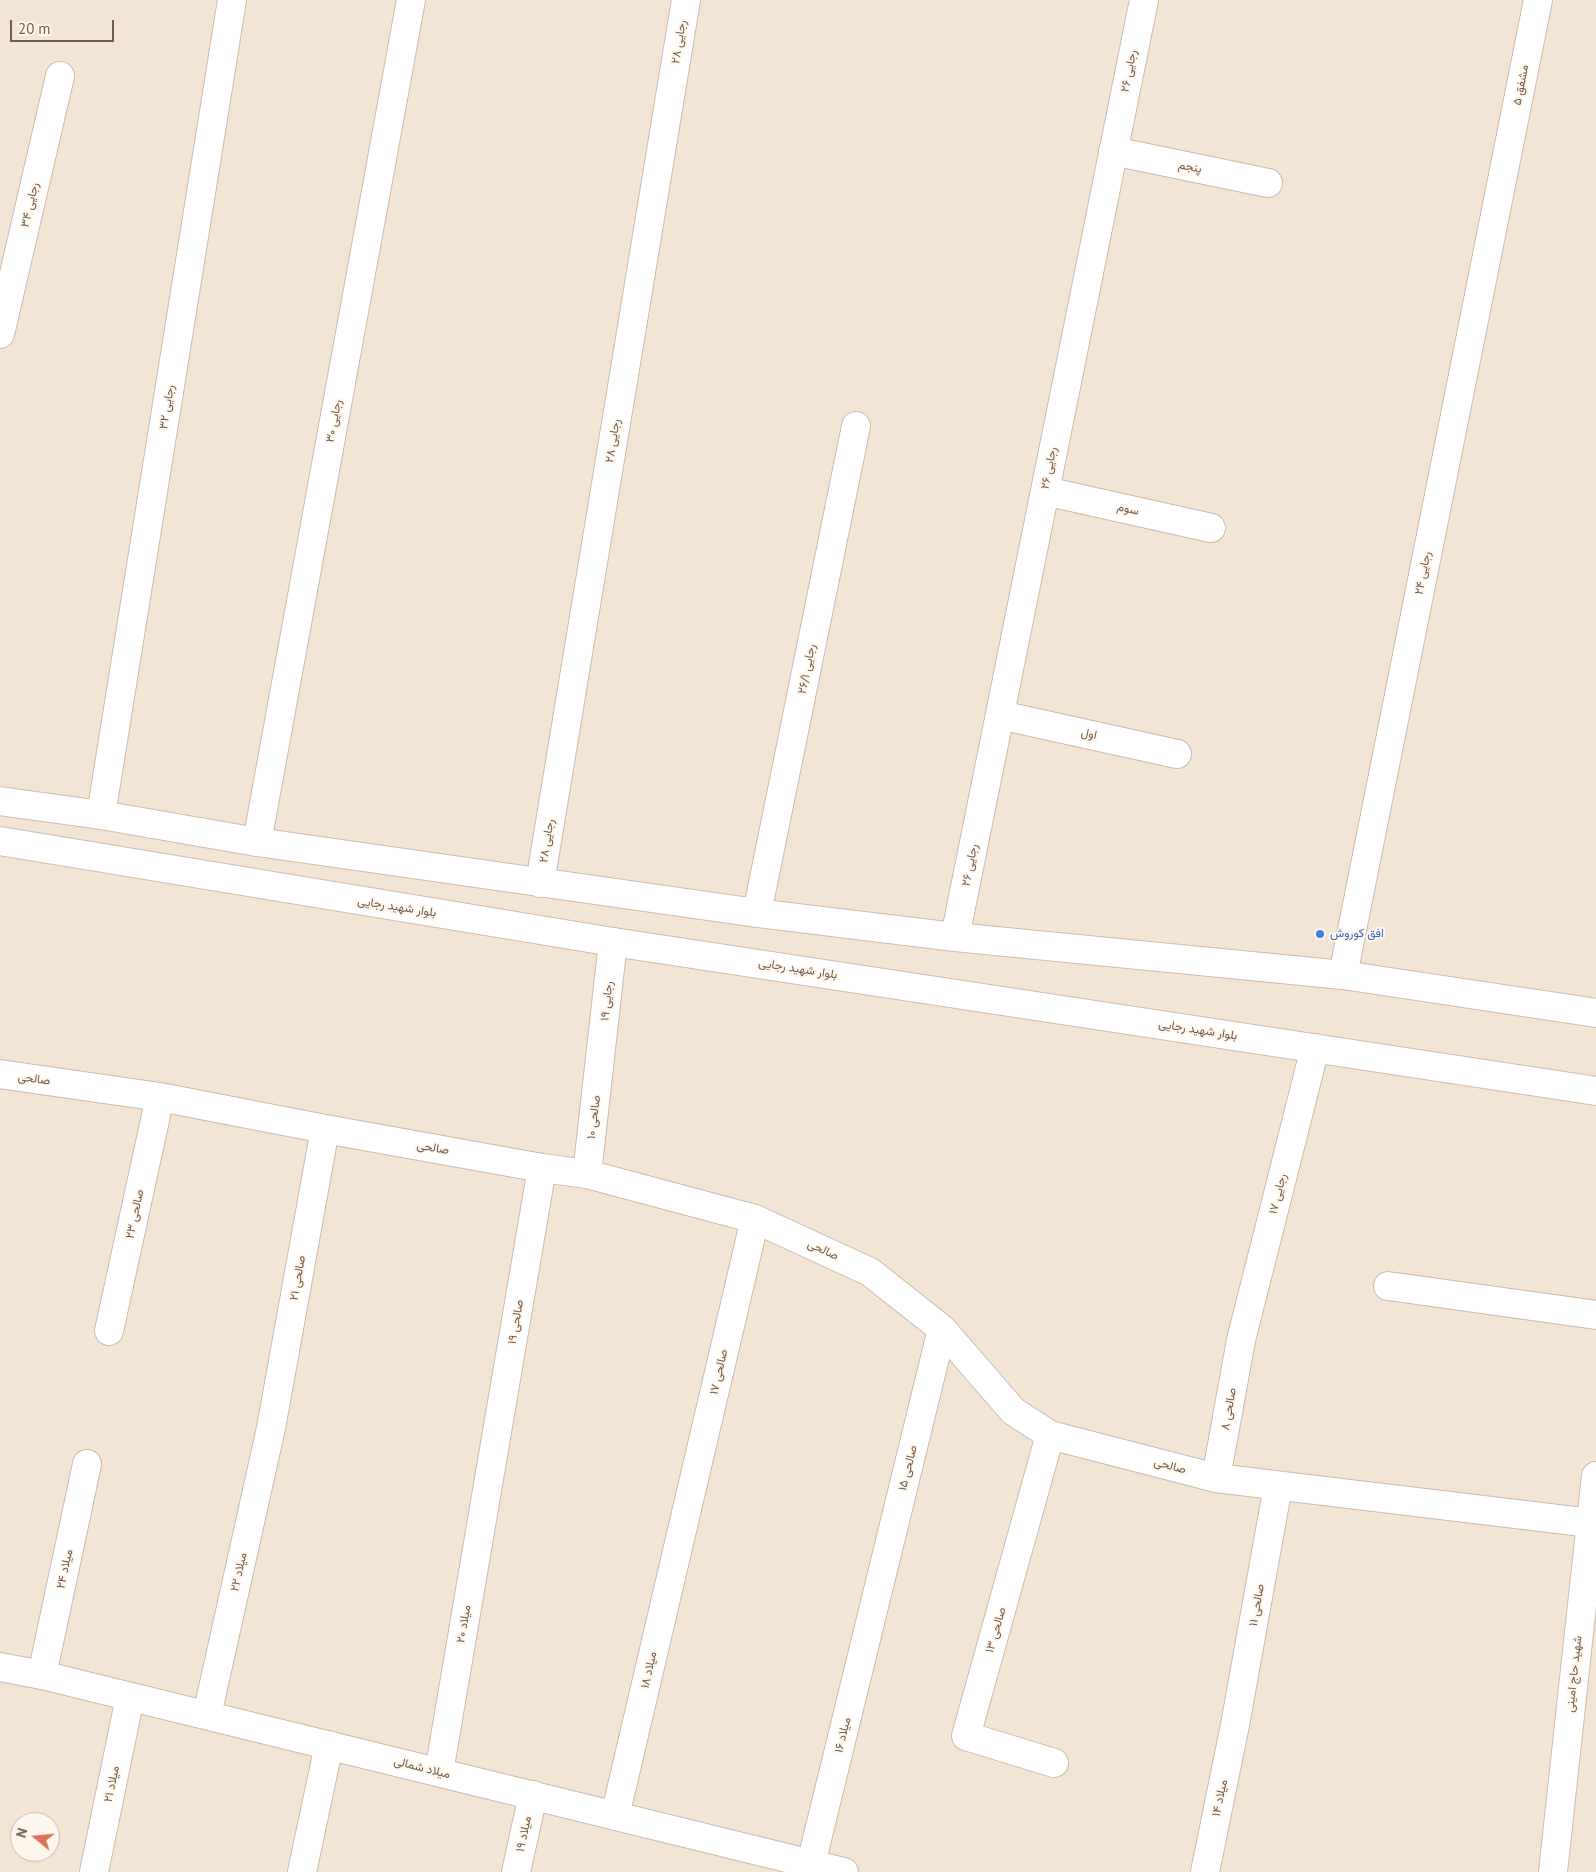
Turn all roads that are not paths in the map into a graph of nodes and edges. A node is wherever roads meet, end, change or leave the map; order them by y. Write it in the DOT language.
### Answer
graph roads {
  1 [pos="232,0"];
  2 [pos="411,0"];
  3 [pos="686,0"];
  4 [pos="1144,0"];
  5 [pos="1538,0"];
  6 [pos="60,76"];
  7 [pos="1113,151"];
  8 [pos="1504,170"];
  9 [pos="1268,182"];
  10 [pos="0,334"];
  11 [pos="856,426"];
  12 [pos="1045,491"];
  13 [pos="1211,528"];
  14 [pos="1000,715"];
  15 [pos="1177,754"];
  16 [pos="0,801"];
  17 [pos="101,815"];
  18 [pos="0,841"];
  19 [pos="257,842"];
  20 [pos="540,883"];
  21 [pos="758,913"];
  22 [pos="955,937"];
  23 [pos="613,942"];
  24 [pos="1343,975"];
  25 [pos="1596,1013"];
  26 [pos="1315,1048"];
  27 [pos="601,1061"];
  28 [pos="0,1074"];
  29 [pos="1596,1091"];
  30 [pos="160,1097"];
  31 [pos="325,1129"];
  32 [pos="542,1168"];
  33 [pos="587,1174"];
  34 [pos="755,1219"];
  35 [pos="1388,1286"];
  36 [pos="1596,1315"];
  37 [pos="942,1329"];
  38 [pos="109,1331"];
  39 [pos="1241,1340"];
  40 [pos="271,1428"];
  41 [pos="1050,1434"];
  42 [pos="87,1464"];
  43 [pos="489,1476"];
  44 [pos="1596,1476"];
  45 [pos="1216,1478"];
  46 [pos="1278,1486"];
  47 [pos="1591,1523"];
  48 [pos="683,1524"];
  49 [pos="874,1606"];
  50 [pos="0,1667"];
  51 [pos="42,1675"];
  52 [pos="130,1697"];
  53 [pos="207,1715"];
  54 [pos="1235,1725"];
  55 [pos="330,1745"];
  56 [pos="1054,1763"];
  57 [pos="439,1772"];
  58 [pos="532,1796"];
  59 [pos="615,1816"];
  60 [pos="810,1868"];
  61 [pos="94,1872"];
  62 [pos="302,1872"];
  63 [pos="516,1872"];
  64 [pos="844,1872"];
  65 [pos="1205,1872"];
  66 [pos="1553,1872"];
  1 -- 17 [label="street, رجایی ۳۲"];
  2 -- 19 [label="street, رجایی ۳۰"];
  3 -- 20 [label="street, رجایی ۲۸"];
  4 -- 7 [label="street, رجایی ۲۶"];
  5 -- 8 [label="street, مشفق ۵"];
  6 -- 10 [label="street, رجایی ۳۴"];
  7 -- 9 [label="street, پنجم"];
  7 -- 12 [label="street, رجایی ۲۶"];
  8 -- 24 [label="street, رجایی ۲۴"];
  11 -- 21 [label="street, رجایی ۲۶/۱"];
  12 -- 13 [label="street, سوم"];
  12 -- 14 [label="street, رجایی ۲۶"];
  14 -- 15 [label="street, اول"];
  14 -- 22 [label="street, رجایی ۲۶"];
  16 -- 17 [label="street"];
  17 -- 19 [label="street"];
  18 -- 23 [label="street, بلوار شهید رجایی"];
  19 -- 20 [label="street"];
  20 -- 21 [label="street"];
  21 -- 22 [label="street"];
  22 -- 24 [label="street"];
  23 -- 26 [label="street, بلوار شهید رجایی"];
  23 -- 27 [label="street, رجایی ۱۹"];
  24 -- 25 [label="street"];
  26 -- 29 [label="street, بلوار شهید رجایی"];
  26 -- 39 [label="street, رجایی ۱۷"];
  27 -- 33 [label="street, صالحی ۱۰"];
  28 -- 30 [label="street, صالحی"];
  30 -- 31 [label="street, صالحی"];
  30 -- 38 [label="street, صالحی ۲۳"];
  31 -- 32 [label="street, صالحی"];
  31 -- 40 [label="street, صالحی ۲۱"];
  32 -- 33 [label="street, صالحی"];
  32 -- 43 [label="street, صالحی ۱۹"];
  33 -- 34 [label="street, صالحی"];
  34 -- 37 [label="street, صالحی"];
  34 -- 48 [label="street, صالحی ۱۷"];
  35 -- 36 [label="street"];
  37 -- 41 [label="street, صالحی"];
  37 -- 49 [label="street, صالحی ۱۵"];
  39 -- 45 [label="street, صالحی ۸"];
  40 -- 53 [label="street, میلاد ۲۲"];
  41 -- 45 [label="street, صالحی"];
  41 -- 56 [label="street, صالحی ۱۳"];
  42 -- 51 [label="street, میلاد ۲۴"];
  43 -- 57 [label="street, میلاد ۲۰"];
  44 -- 47 [label="street, شهید حاج امینی"];
  45 -- 46 [label="street, صالحی"];
  46 -- 47 [label="street, صالحی"];
  46 -- 54 [label="street, صالحی ۱۱"];
  47 -- 66 [label="street, شهید حاج امینی"];
  48 -- 59 [label="street, میلاد ۱۸"];
  49 -- 60 [label="street, میلاد ۱۶"];
  50 -- 51 [label="street, میلاد شمالی"];
  51 -- 52 [label="street, میلاد شمالی"];
  52 -- 53 [label="street, میلاد شمالی"];
  52 -- 61 [label="street, میلاد ۲۱"];
  53 -- 55 [label="street, میلاد شمالی"];
  54 -- 65 [label="street, میلاد ۱۴"];
  55 -- 57 [label="street, میلاد شمالی"];
  55 -- 62 [label="street"];
  57 -- 58 [label="street, میلاد شمالی"];
  58 -- 59 [label="street, میلاد شمالی"];
  58 -- 63 [label="street, میلاد ۱۹"];
  59 -- 60 [label="street, میلاد شمالی"];
  60 -- 64 [label="street, میلاد شمالی"];
}
